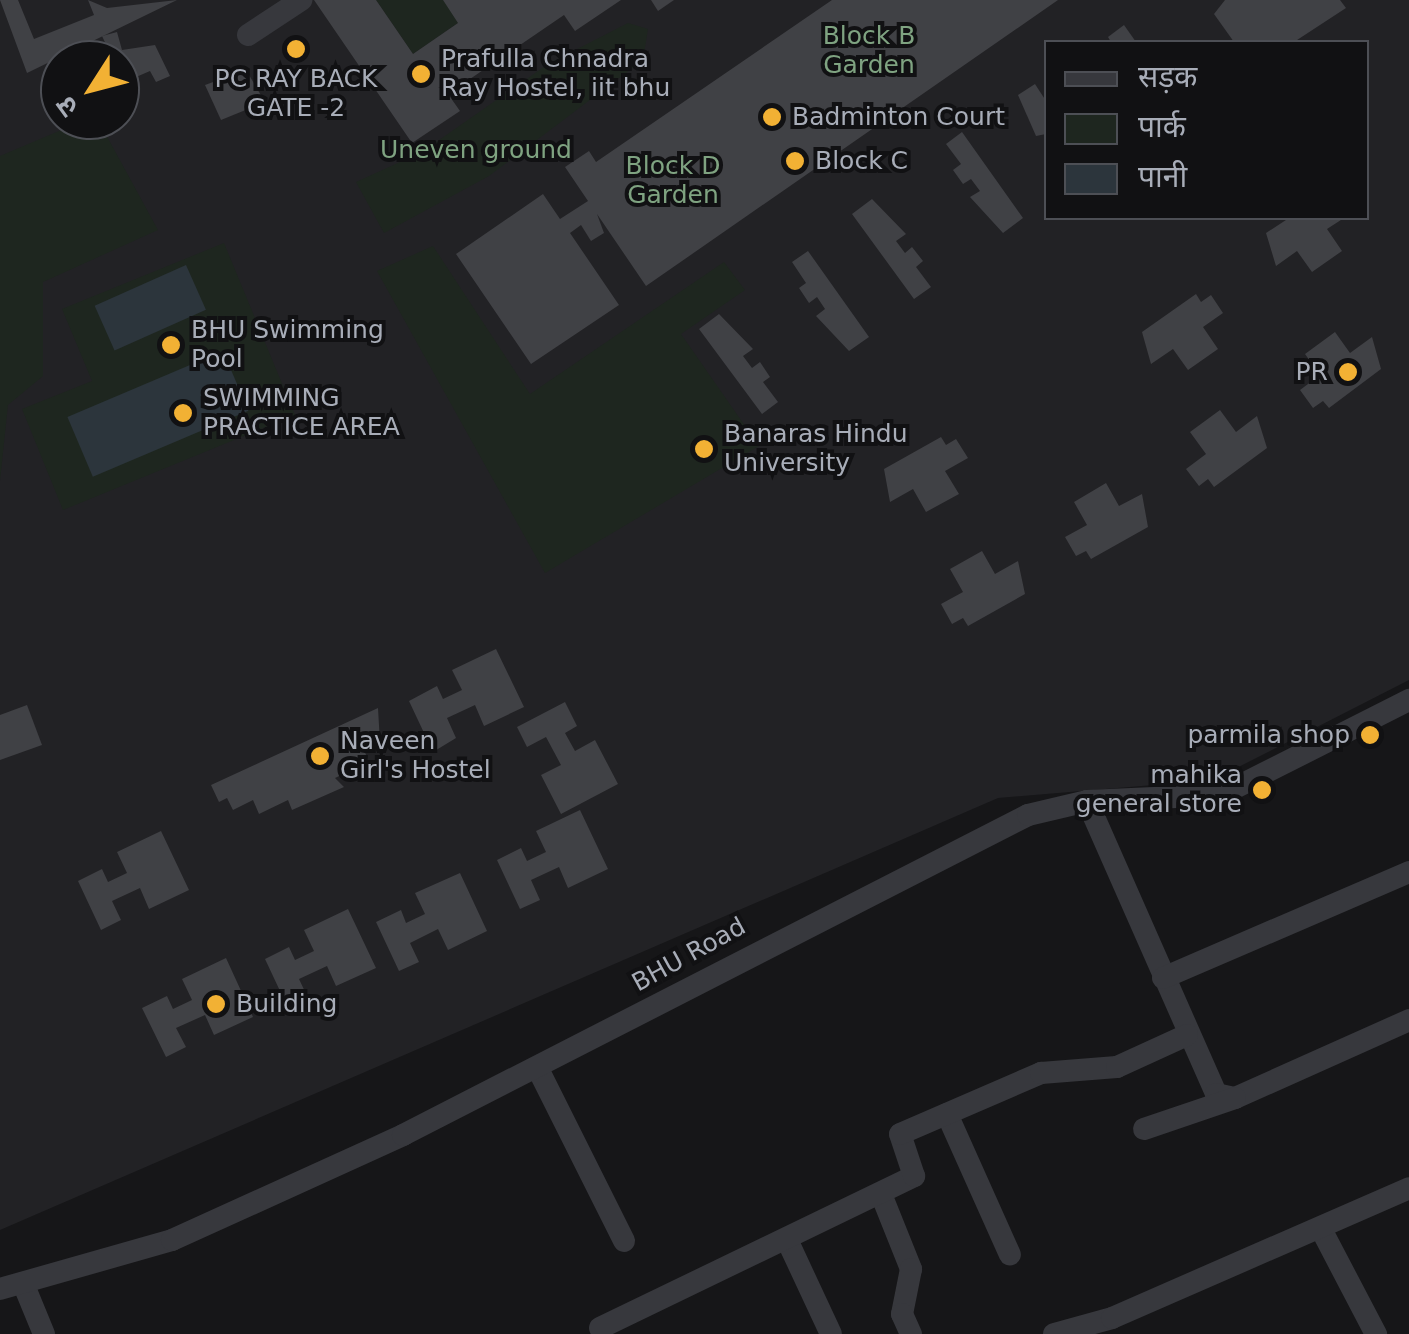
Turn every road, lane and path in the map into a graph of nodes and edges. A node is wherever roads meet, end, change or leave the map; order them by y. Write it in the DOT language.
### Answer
graph roads {
  1 [pos="302,0"];
  2 [pos="248,36"];
  3 [pos="1409,700"];
  4 [pos="1087,800"];
  5 [pos="1409,872"];
  6 [pos="1163,978"];
  7 [pos="1409,1020"];
  8 [pos="1187,1035"];
  9 [pos="539,1071"];
  10 [pos="1235,1098"];
  11 [pos="948,1114"];
  12 [pos="1144,1129"];
  13 [pos="1409,1188"];
  14 [pos="880,1194"];
  15 [pos="1321,1228"];
  16 [pos="624,1241"];
  17 [pos="789,1244"];
  18 [pos="1010,1255"];
  19 [pos="12,1286"];
  20 [pos="600,1328"];
  21 [pos="44,1334"];
  22 [pos="831,1334"];
  23 [pos="910,1334"];
  24 [pos="1054,1334"];
  25 [pos="1376,1334"];
  1 -- 2 [label="street"];
  3 -- 4 [label="street, BHU Road"];
  4 -- 6 [label="street"];
  4 -- 9 [label="street, BHU Road"];
  5 -- 6 [label="street"];
  6 -- 8 [label="street"];
  7 -- 10 [label="street"];
  8 -- 10 [label="street"];
  8 -- 11 [label="street"];
  9 -- 16 [label="street"];
  9 -- 19 [label="street, BHU Road"];
  10 -- 12 [label="street"];
  11 -- 14 [label="street"];
  11 -- 18 [label="street"];
  13 -- 15 [label="street"];
  14 -- 17 [label="street"];
  14 -- 23 [label="street"];
  15 -- 24 [label="street"];
  15 -- 25 [label="street"];
  17 -- 20 [label="street"];
  17 -- 22 [label="street"];
  19 -- 21 [label="street"];
}
